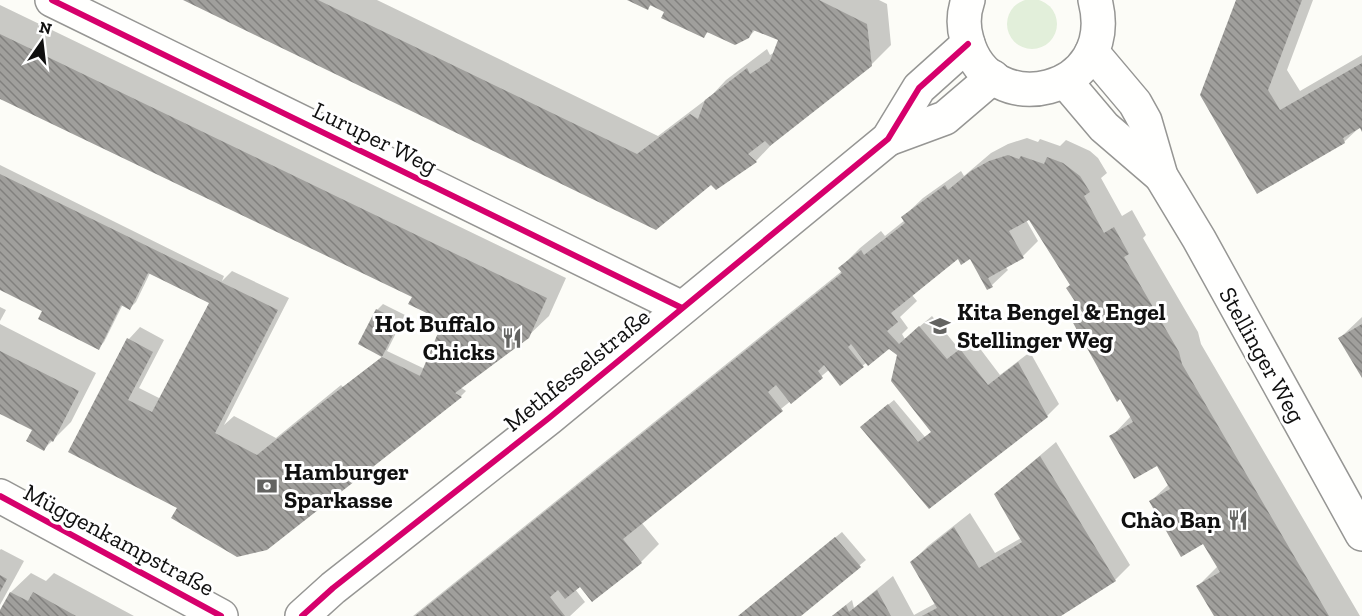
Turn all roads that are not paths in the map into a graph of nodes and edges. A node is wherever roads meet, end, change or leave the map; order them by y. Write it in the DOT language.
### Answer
graph roads {
  1 [pos="52,0"];
  2 [pos="968,0"];
  3 [pos="1095,0"];
  4 [pos="968,44"];
  5 [pos="1092,52"];
  6 [pos="993,77"];
  7 [pos="1065,81"];
  8 [pos="888,139"];
  9 [pos="1161,176"];
  10 [pos="682,308"];
  11 [pos="0,496"];
  12 [pos="1362,534"];
  13 [pos="221,616"];
  14 [pos="302,616"];
  1 -- 10 [label="street, Luruper Weg"];
  2 -- 4 [label="street"];
  3 -- 5 [label="street"];
  4 -- 6 [label="street"];
  4 -- 8 [label="street, Methfesselstraße"];
  5 -- 7 [label="street"];
  5 -- 9 [label="street, Stellinger Weg"];
  6 -- 7 [label="street"];
  6 -- 8 [label="street, Methfesselstraße"];
  7 -- 9 [label="street, Stellinger Weg"];
  8 -- 10 [label="street, Methfesselstraße"];
  9 -- 12 [label="street, Stellinger Weg"];
  10 -- 14 [label="street, Methfesselstraße"];
  11 -- 13 [label="street, Müggenkampstraße"];
}
